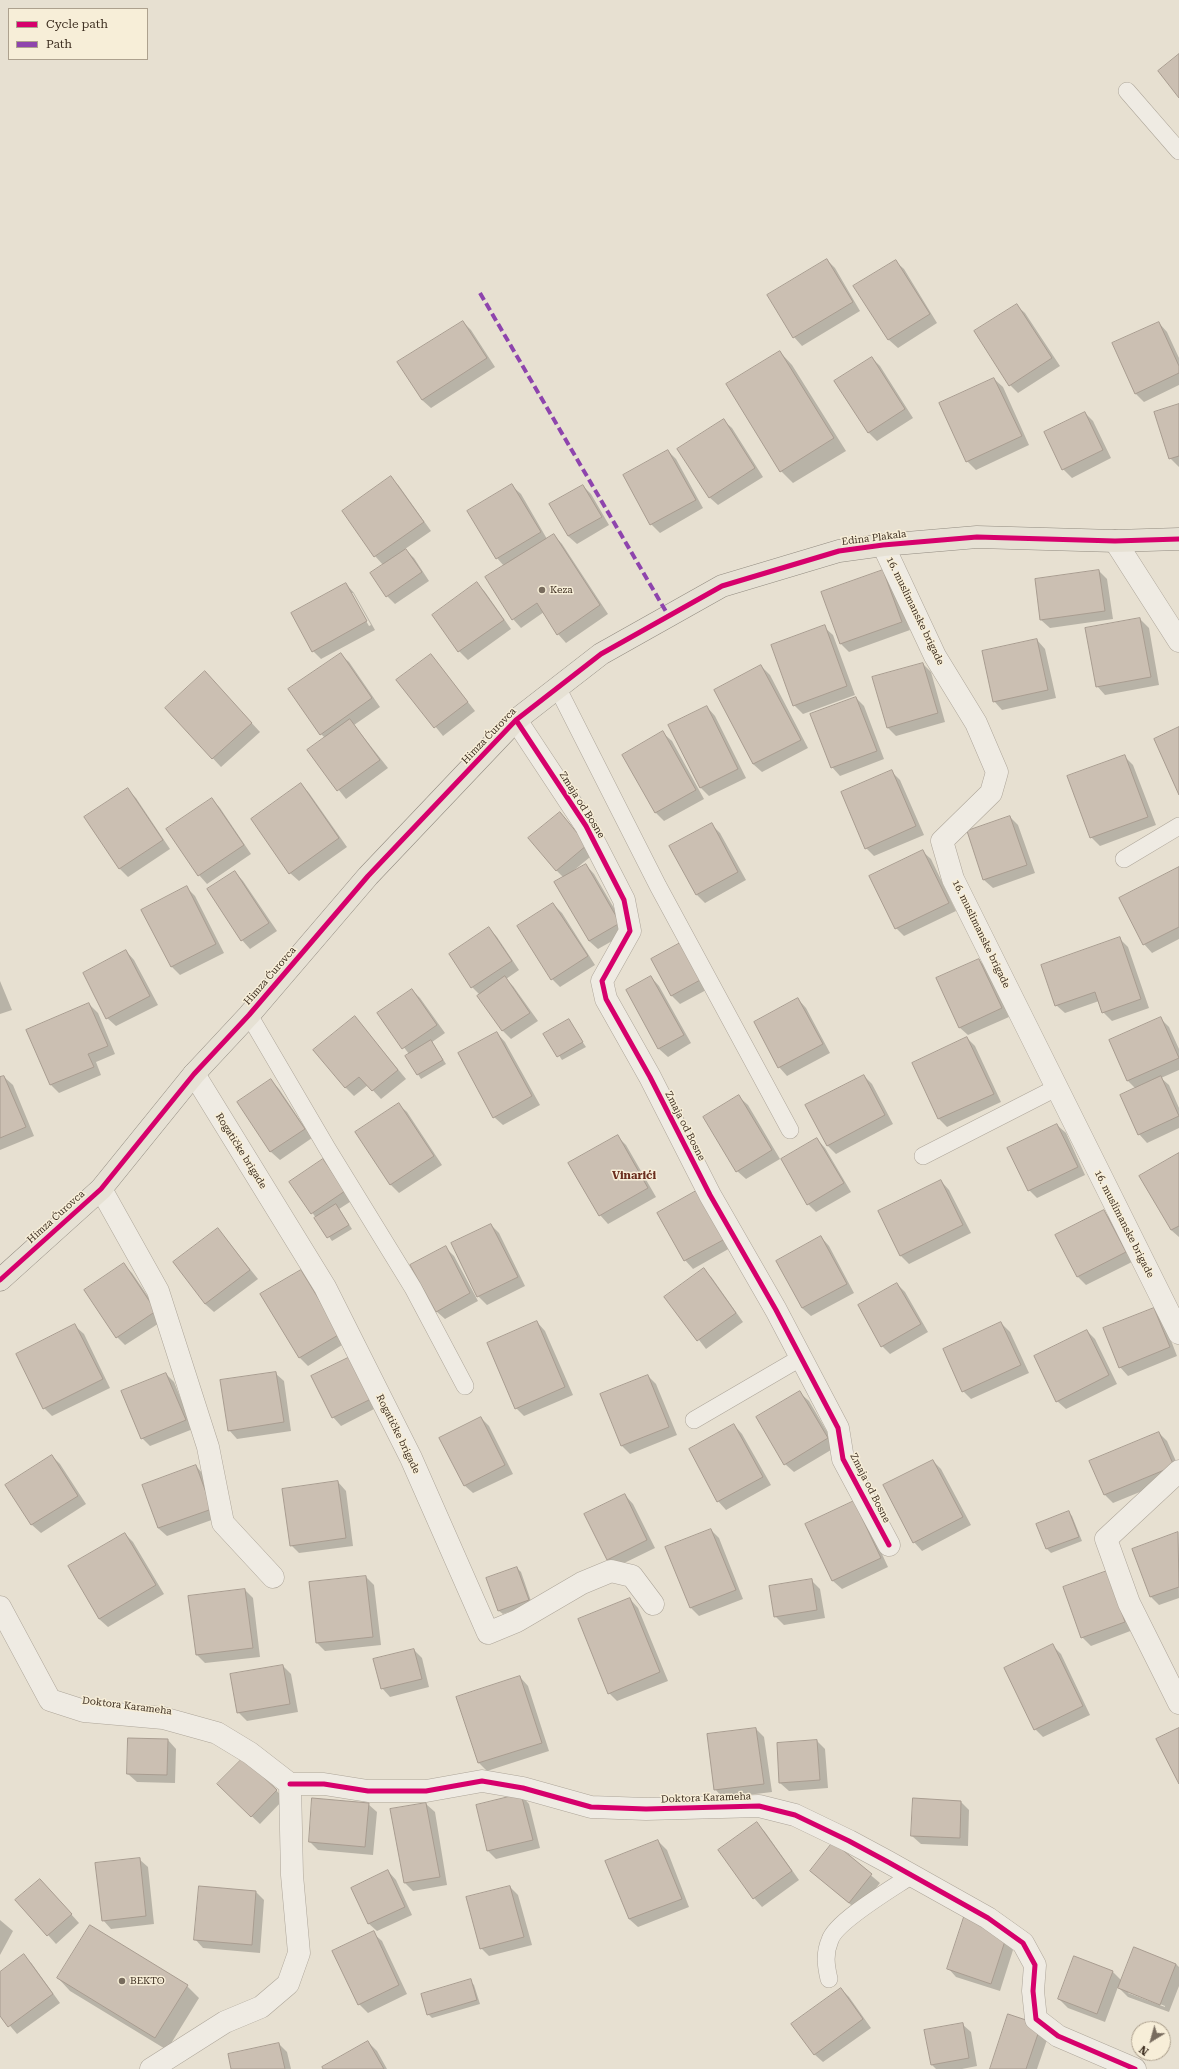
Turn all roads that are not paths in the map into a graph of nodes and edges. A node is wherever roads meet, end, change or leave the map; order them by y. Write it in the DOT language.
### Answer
graph roads {
  1 [pos="1127,91"];
  2 [pos="1179,151"];
  3 [pos="1179,539"];
  4 [pos="1115,541"];
  5 [pos="884,545"];
  6 [pos="1179,641"];
  7 [pos="557,687"];
  8 [pos="516,720"];
  9 [pos="1179,826"];
  10 [pos="1124,859"];
  11 [pos="249,1015"];
  12 [pos="194,1074"];
  13 [pos="1056,1088"];
  14 [pos="790,1130"];
  15 [pos="923,1156"];
  16 [pos="101,1188"];
  17 [pos="0,1280"];
  18 [pos="1179,1333"];
  19 [pos="802,1357"];
  20 [pos="465,1386"];
  21 [pos="694,1420"];
  22 [pos="1179,1471"];
  23 [pos="889,1545"];
  24 [pos="273,1577"];
  25 [pos="653,1604"];
  26 [pos="0,1607"];
  27 [pos="1179,1703"];
  28 [pos="290,1784"];
  29 [pos="912,1875"];
  30 [pos="829,1979"];
  31 [pos="151,2069"];
  32 [pos="1135,2069"];
  1 -- 2 [label="lane"];
  3 -- 4 [label="main road, Edina Plakala"];
  4 -- 5 [label="main road, Edina Plakala"];
  4 -- 6 [label="street"];
  5 -- 7 [label="main road, Edina Plakala"];
  5 -- 13 [label="street, 16. muslimanske brigade"];
  7 -- 8 [label="main road, Himza Ćurovca"];
  7 -- 14 [label="lane"];
  8 -- 11 [label="main road, Himza Ćurovca"];
  8 -- 19 [label="street, Zmaja od Bosne"];
  9 -- 10 [label="lane"];
  11 -- 12 [label="main road, Himza Ćurovca"];
  11 -- 20 [label="lane"];
  12 -- 16 [label="main road, Himza Ćurovca"];
  12 -- 25 [label="street, Rogatičke brigade"];
  13 -- 15 [label="lane"];
  13 -- 18 [label="street, 16. muslimanske brigade"];
  16 -- 17 [label="main road, Himza Ćurovca"];
  16 -- 24 [label="street"];
  19 -- 21 [label="lane"];
  19 -- 23 [label="street, Zmaja od Bosne"];
  22 -- 27 [label="street"];
  26 -- 28 [label="street, Doktora Karameha"];
  28 -- 29 [label="street, Doktora Karameha"];
  28 -- 31 [label="street"];
  29 -- 30 [label="lane"];
  29 -- 32 [label="street, Doktora Karameha"];
}
